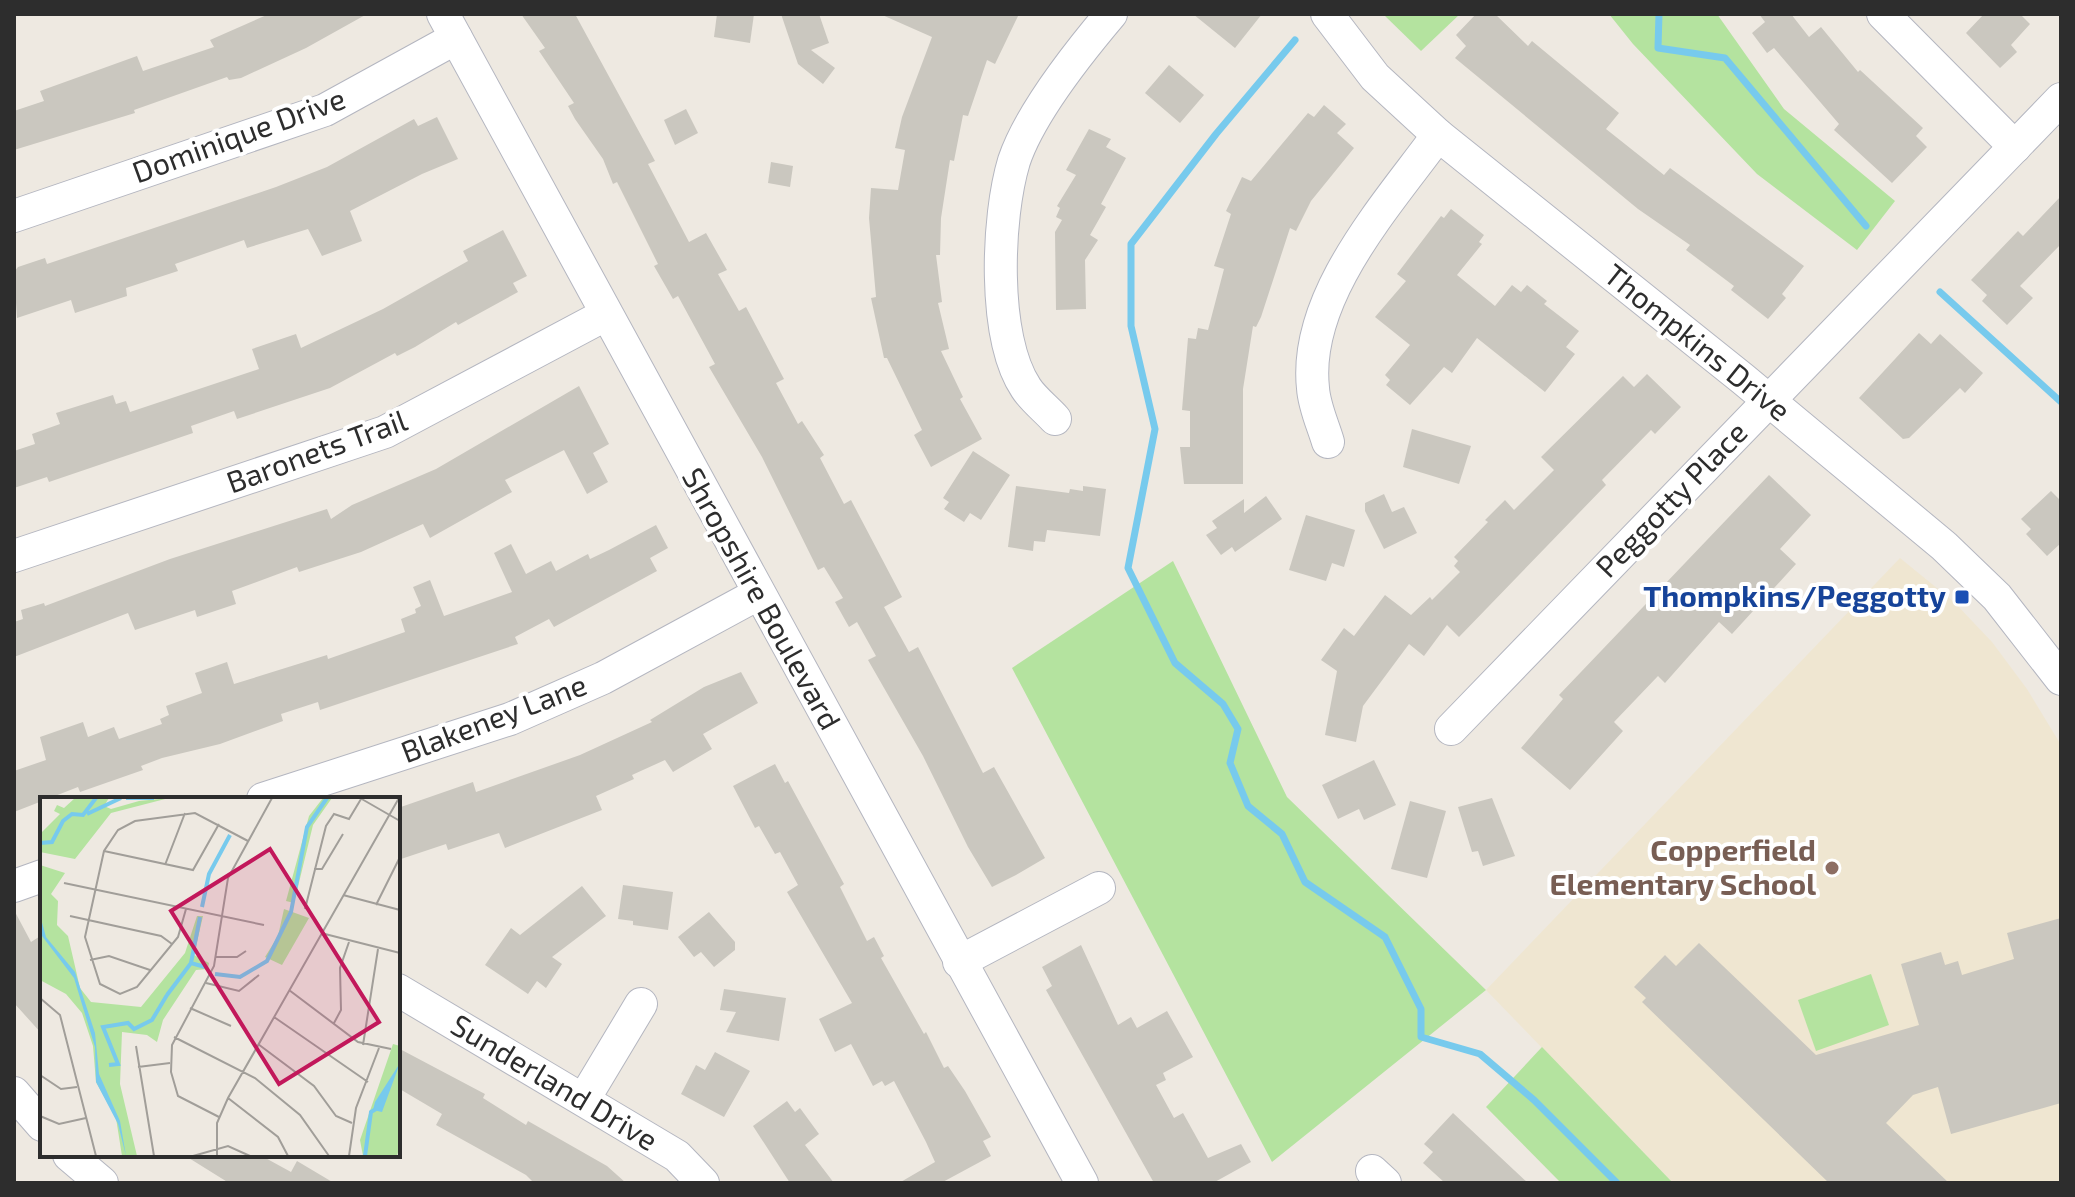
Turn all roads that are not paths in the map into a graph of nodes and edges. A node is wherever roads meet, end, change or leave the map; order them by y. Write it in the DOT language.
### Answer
graph roads {
  1 [pos="1111,14"];
  2 [pos="1327,14"];
  3 [pos="1883,14"];
  4 [pos="450,26"];
  5 [pos="2061,99"];
  6 [pos="1438,135"];
  7 [pos="2015,147"];
  8 [pos="14,216"];
  9 [pos="605,315"];
  10 [pos="1768,400"];
  11 [pos="1055,419"];
  12 [pos="1328,442"];
  13 [pos="14,556"];
  14 [pos="758,594"];
  15 [pos="2061,679"];
  16 [pos="1451,729"];
  17 [pos="269,797"];
  18 [pos="40,877"];
  19 [pos="14,886"];
  20 [pos="1099,888"];
  21 [pos="959,962"];
  22 [pos="400,991"];
  23 [pos="641,1004"];
  24 [pos="14,1093"];
  25 [pos="584,1099"];
  26 [pos="40,1123"];
  27 [pos="71,1157"];
  28 [pos="1073,1180"];
  29 [pos="95,1181"];
  30 [pos="703,1183"];
  1 -- 11 [label="street"];
  2 -- 6 [label="street, Thompkins Drive"];
  3 -- 7 [label="street"];
  4 -- 8 [label="street, Dominique Drive"];
  4 -- 9 [label="street, Shropshire Boulevard"];
  5 -- 7 [label="street, Peggotty Place"];
  6 -- 10 [label="street, Thompkins Drive"];
  6 -- 12 [label="street"];
  7 -- 10 [label="street, Peggotty Place"];
  9 -- 13 [label="street, Baronets Trail"];
  9 -- 14 [label="street, Shropshire Boulevard"];
  10 -- 15 [label="street, Thompkins Drive"];
  10 -- 16 [label="street, Peggotty Place"];
  14 -- 17 [label="street, Blakeney Lane"];
  14 -- 21 [label="street, Shropshire Boulevard"];
  18 -- 19 [label="street"];
  20 -- 21 [label="street"];
  21 -- 28 [label="street, Shropshire Boulevard"];
  22 -- 25 [label="street, Sunderland Drive"];
  23 -- 25 [label="street"];
  24 -- 26 [label="street"];
  25 -- 30 [label="street, Sunderland Drive"];
  27 -- 29 [label="street"];
}
